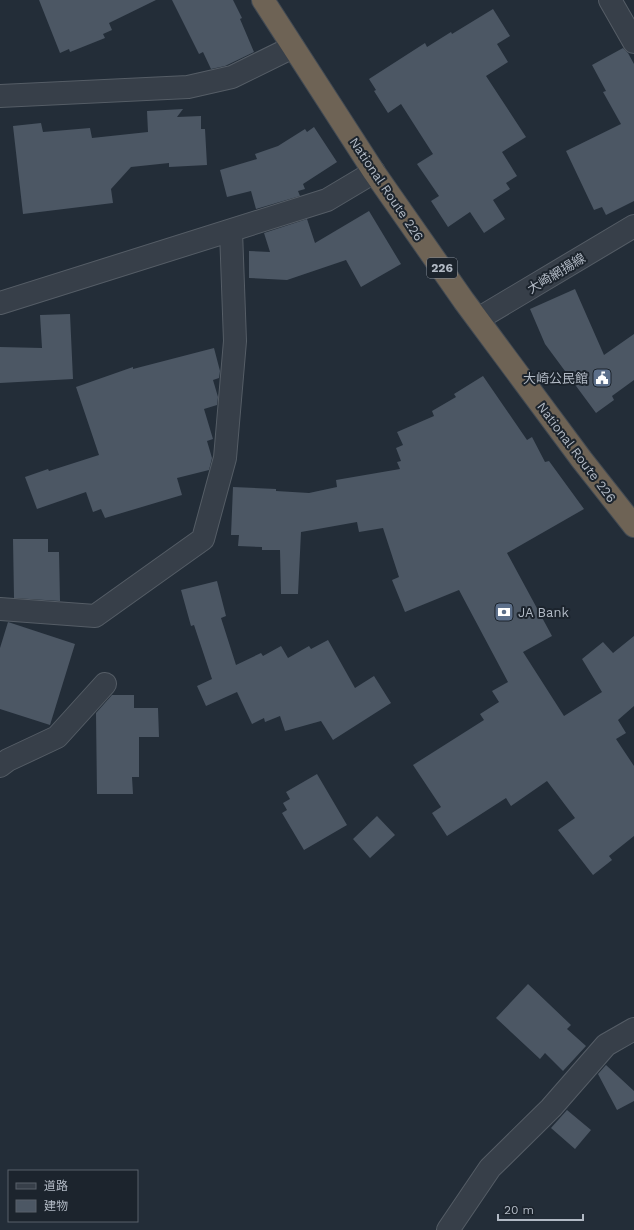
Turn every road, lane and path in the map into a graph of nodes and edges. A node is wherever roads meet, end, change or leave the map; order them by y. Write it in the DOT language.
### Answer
graph roads {
  1 [pos="264,0"];
  2 [pos="610,0"];
  3 [pos="634,42"];
  4 [pos="293,47"];
  5 [pos="0,96"];
  6 [pos="374,172"];
  7 [pos="634,226"];
  8 [pos="231,231"];
  9 [pos="0,303"];
  10 [pos="478,319"];
  11 [pos="634,526"];
  12 [pos="0,609"];
  13 [pos="105,684"];
  14 [pos="0,766"];
  15 [pos="634,1029"];
  16 [pos="448,1230"];
  1 -- 4 [label="highway, National Route 226 / 226"];
  2 -- 3 [label="street"];
  4 -- 5 [label="street"];
  4 -- 6 [label="highway, National Route 226 / 226"];
  6 -- 8 [label="street"];
  6 -- 10 [label="highway, National Route 226 / 226"];
  7 -- 10 [label="street, 大崎網揚線"];
  8 -- 9 [label="street"];
  8 -- 12 [label="street"];
  10 -- 11 [label="highway, National Route 226 / 226"];
  13 -- 14 [label="street"];
  15 -- 16 [label="street"];
}
